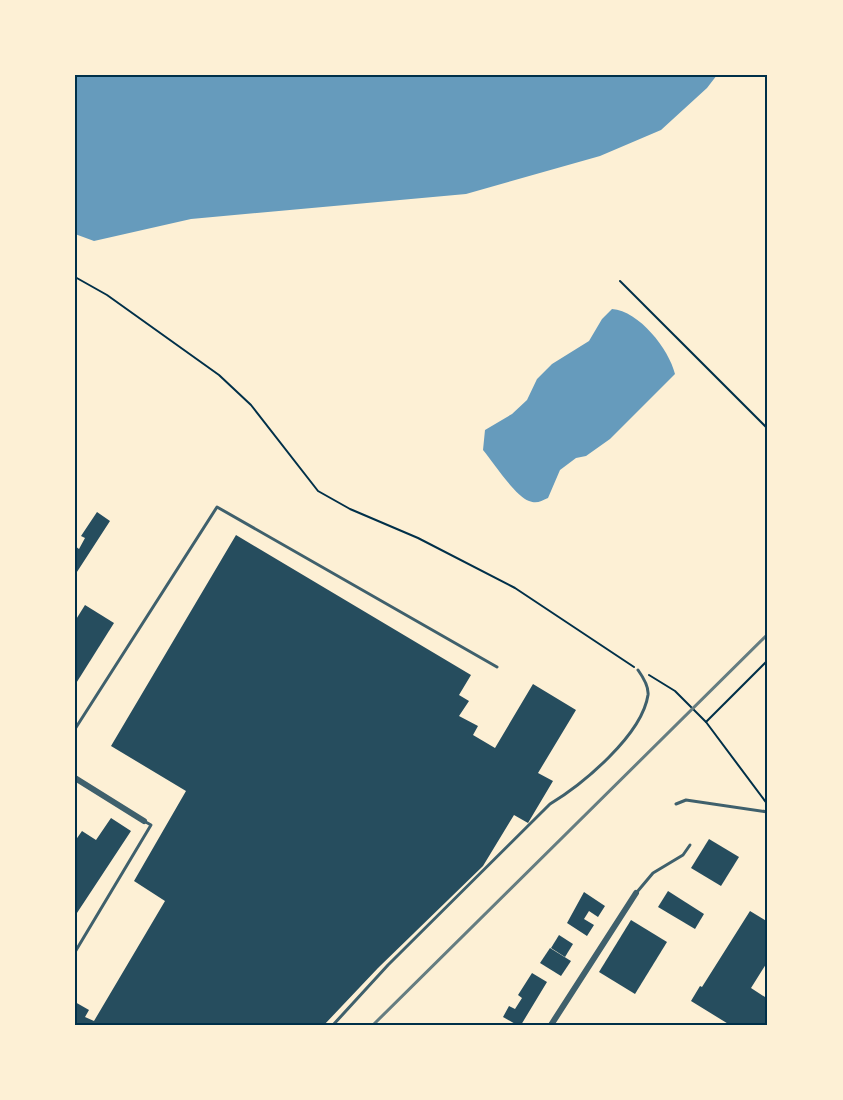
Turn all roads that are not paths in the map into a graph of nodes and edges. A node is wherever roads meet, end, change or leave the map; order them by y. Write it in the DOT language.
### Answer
graph roads {
  1 [pos="497,667"];
  2 [pos="638,670"];
  3 [pos="75,729"];
  4 [pos="75,778"];
  5 [pos="676,804"];
  6 [pos="768,812"];
  7 [pos="144,821"];
  8 [pos="690,845"];
  9 [pos="636,893"];
  10 [pos="75,952"];
  11 [pos="333,1025"];
  12 [pos="552,1025"];
  1 -- 3 [label="lane"];
  2 -- 11 [label="lane"];
  4 -- 7 [label="street"];
  5 -- 6 [label="lane"];
  7 -- 10 [label="lane"];
  8 -- 9 [label="lane"];
  9 -- 12 [label="street"];
}
